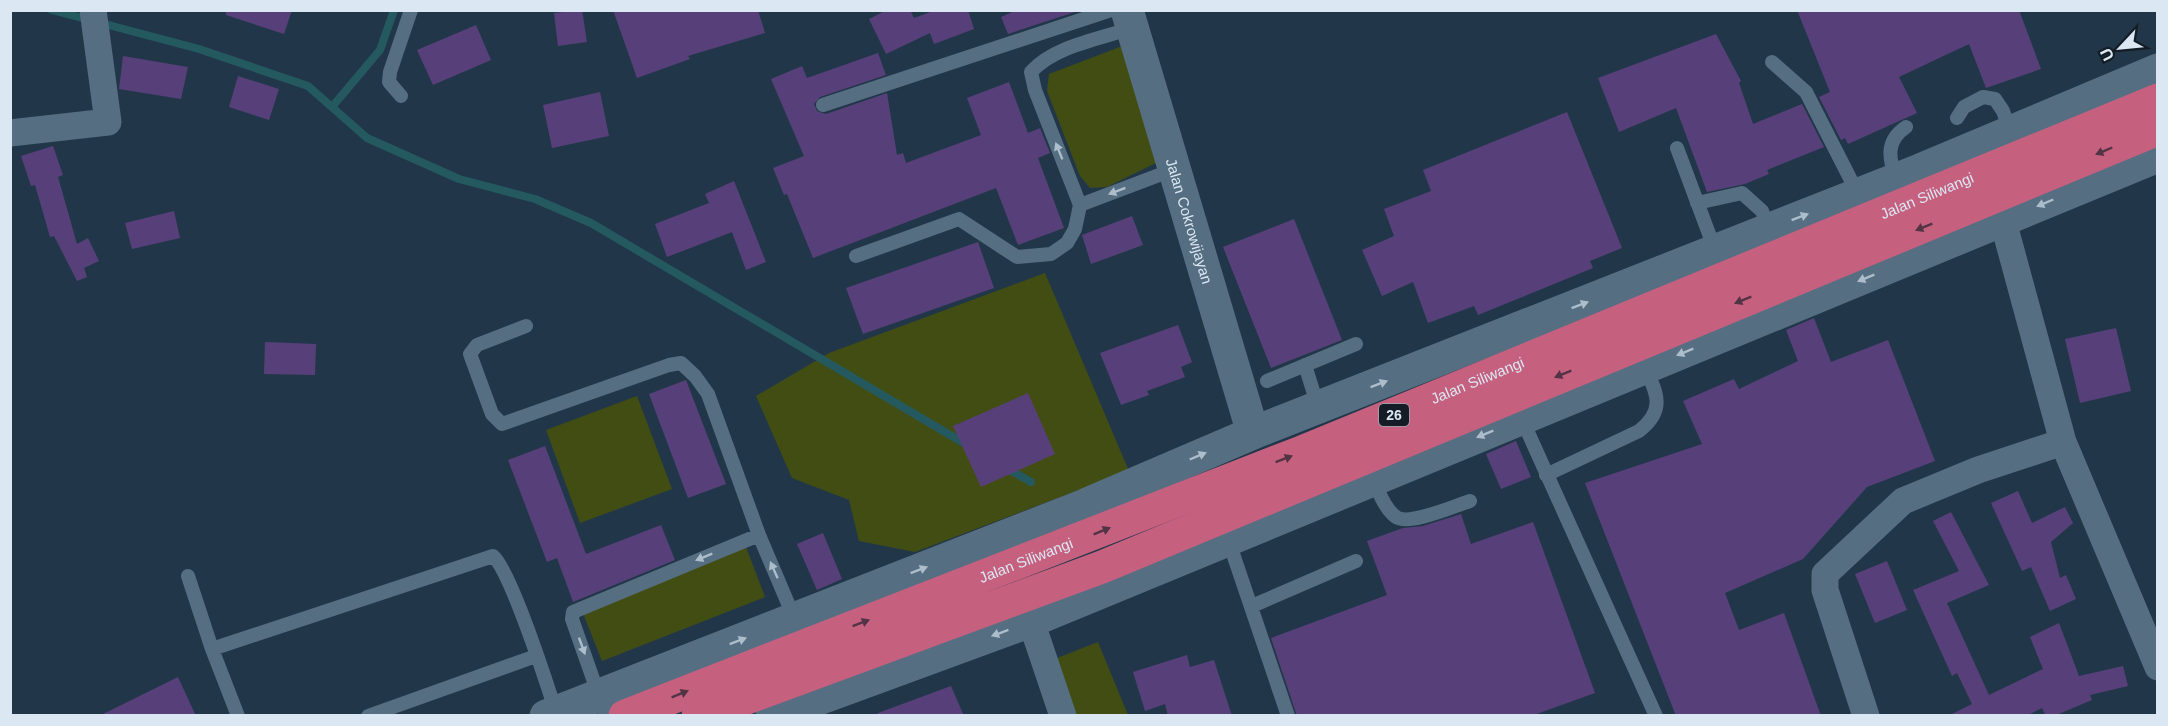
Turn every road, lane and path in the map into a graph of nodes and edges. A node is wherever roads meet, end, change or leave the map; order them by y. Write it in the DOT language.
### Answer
graph roads {
  1 [pos="93,10"];
  2 [pos="411,10"];
  3 [pos="1123,16"];
  4 [pos="1772,62"];
  5 [pos="2157,70"];
  6 [pos="401,96"];
  7 [pos="823,105"];
  8 [pos="1957,118"];
  9 [pos="2153,125"];
  10 [pos="1906,127"];
  11 [pos="2010,131"];
  12 [pos="10,133"];
  13 [pos="1677,148"];
  14 [pos="1175,169"];
  15 [pos="1902,191"];
  16 [pos="1858,194"];
  17 [pos="1697,203"];
  18 [pos="1080,205"];
  19 [pos="2003,221"];
  20 [pos="1769,229"];
  21 [pos="1715,250"];
  22 [pos="856,256"];
  23 [pos="526,326"];
  24 [pos="1356,344"];
  25 [pos="1305,365"];
  26 [pos="1645,368"];
  27 [pos="1267,381"];
  28 [pos="1318,407"];
  29 [pos="1517,407"];
  30 [pos="1254,433"];
  31 [pos="2062,442"];
  32 [pos="1546,475"];
  33 [pos="1373,480"];
  34 [pos="1470,501"];
  35 [pos="1223,529"];
  36 [pos="759,535"];
  37 [pos="1356,561"];
  38 [pos="188,576"];
  39 [pos="1252,606"];
  40 [pos="1030,621"];
  41 [pos="800,631"];
  42 [pos="2151,632"];
  43 [pos="212,649"];
  44 [pos="536,656"];
  45 [pos="2157,667"];
  46 [pos="602,705"];
  47 [pos="783,706"];
  48 [pos="551,714"];
  49 [pos="238,716"];
  50 [pos="368,716"];
  51 [pos="625,716"];
  52 [pos="698,716"];
  53 [pos="1063,716"];
  54 [pos="1288,716"];
  55 [pos="1656,716"];
  56 [pos="1866,716"];
  1 -- 12 [label="street"];
  2 -- 6 [label="lane"];
  3 -- 7 [label="lane"];
  3 -- 14 [label="street, Jalan Cokrowijayan"];
  18 -- 3 [label="lane, one-way"];
  4 -- 16 [label="lane"];
  5 -- 11 [label="street"];
  8 -- 11 [label="lane"];
  9 -- 15 [label="highway, Jalan Siliwangi / 26"];
  9 -- 19 [label="street, one-way"];
  9 -- 29 [label="highway, Jalan Siliwangi / 26, one-way"];
  10 -- 15 [label="lane"];
  11 -- 15 [label="street"];
  13 -- 17 [label="lane"];
  14 -- 18 [label="lane, one-way"];
  14 -- 30 [label="street, Jalan Cokrowijayan"];
  15 -- 16 [label="street"];
  41 -- 15 [label="highway, Jalan Siliwangi / 26, one-way"];
  20 -- 16 [label="street, one-way"];
  17 -- 20 [label="lane"];
  17 -- 21 [label="lane"];
  18 -- 22 [label="lane"];
  19 -- 26 [label="street, one-way"];
  19 -- 31 [label="street"];
  20 -- 21 [label="street"];
  28 -- 21 [label="street, one-way"];
  23 -- 36 [label="lane"];
  24 -- 25 [label="lane"];
  25 -- 27 [label="lane"];
  25 -- 28 [label="lane"];
  26 -- 29 [label="street"];
  26 -- 32 [label="lane"];
  28 -- 30 [label="street"];
  29 -- 32 [label="lane"];
  29 -- 33 [label="street, one-way"];
  29 -- 35 [label="highway, Jalan Siliwangi / 26"];
  41 -- 30 [label="street, one-way"];
  31 -- 42 [label="street"];
  31 -- 56 [label="street"];
  32 -- 55 [label="lane"];
  33 -- 34 [label="lane"];
  33 -- 35 [label="street"];
  35 -- 39 [label="lane"];
  35 -- 40 [label="street"];
  35 -- 47 [label="highway, Jalan Siliwangi / 26"];
  41 -- 36 [label="lane, one-way"];
  36 -- 46 [label="lane, one-way"];
  37 -- 39 [label="lane"];
  38 -- 43 [label="lane"];
  39 -- 54 [label="lane"];
  40 -- 47 [label="street, one-way"];
  40 -- 53 [label="street"];
  46 -- 41 [label="street, one-way"];
  51 -- 41 [label="highway, Jalan Siliwangi / 26, one-way"];
  42 -- 45 [label="street"];
  43 -- 44 [label="lane"];
  43 -- 49 [label="lane"];
  44 -- 48 [label="lane"];
  44 -- 50 [label="lane"];
  46 -- 48 [label="street"];
  47 -- 52 [label="highway, Jalan Siliwangi / 26"];
}
